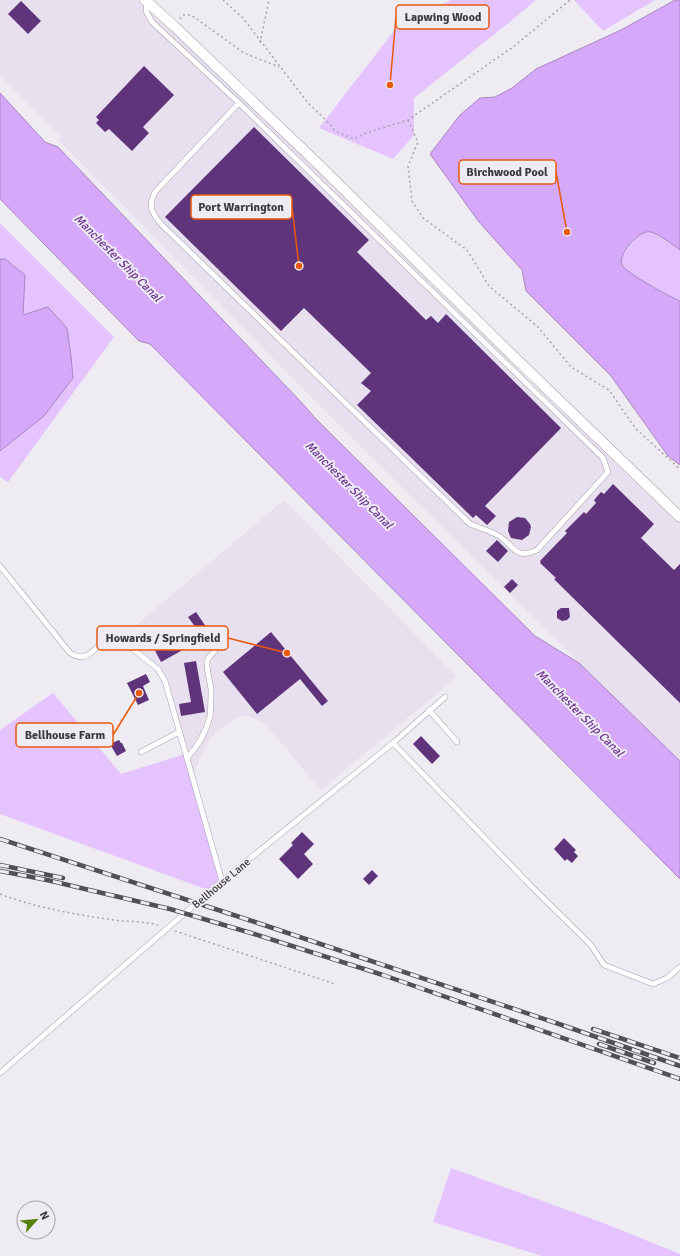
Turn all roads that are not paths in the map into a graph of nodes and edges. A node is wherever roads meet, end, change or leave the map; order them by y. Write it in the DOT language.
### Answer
graph roads {
  1 [pos="146,1"];
  2 [pos="239,103"];
  3 [pos="680,517"];
  4 [pos="0,566"];
  5 [pos="215,651"];
  6 [pos="444,697"];
  7 [pos="429,710"];
  8 [pos="179,732"];
  9 [pos="457,742"];
  10 [pos="393,743"];
  11 [pos="141,752"];
  12 [pos="187,758"];
  13 [pos="222,881"];
  14 [pos="680,967"];
  15 [pos="2,1071"];
  1 -- 2 [label="lane"];
  1 -- 3 [label="street"];
  2 -- 2 [label="lane"];
  4 -- 8 [label="lane"];
  5 -- 12 [label="lane"];
  6 -- 7 [label="lane, Bellhouse Lane"];
  7 -- 9 [label="lane"];
  7 -- 10 [label="lane, Bellhouse Lane"];
  8 -- 11 [label="lane"];
  8 -- 12 [label="lane"];
  10 -- 13 [label="lane, Bellhouse Lane"];
  10 -- 14 [label="lane"];
  12 -- 13 [label="lane"];
  13 -- 15 [label="lane, Bellhouse Lane"];
}
